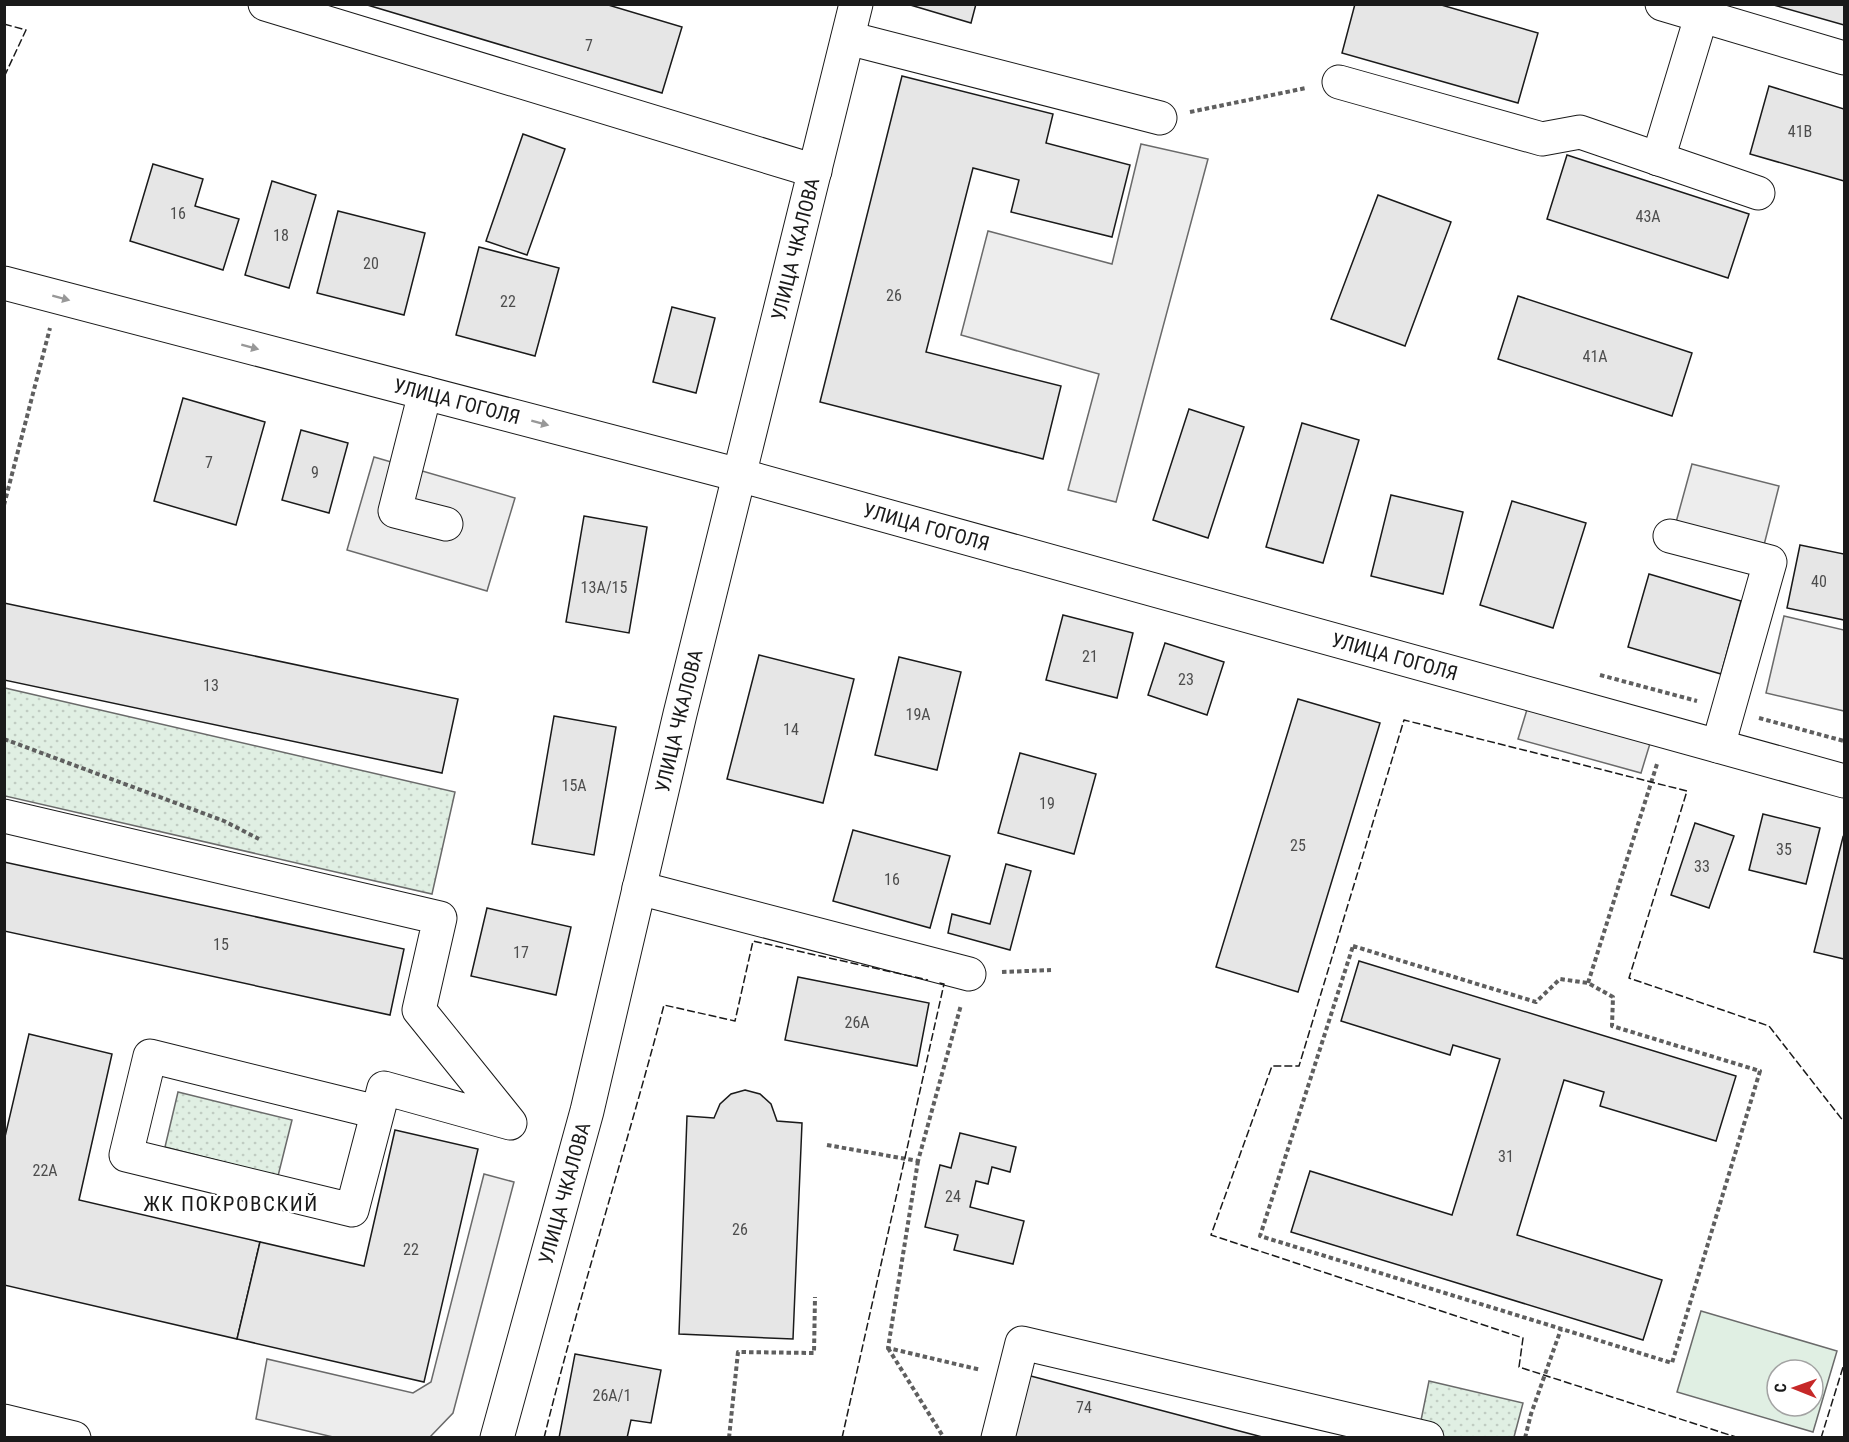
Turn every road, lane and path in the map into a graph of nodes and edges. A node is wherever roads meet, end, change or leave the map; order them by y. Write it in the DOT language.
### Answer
graph roads {
  1 [pos="265,4"];
  2 [pos="856,4"];
  3 [pos="1662,4"];
  4 [pos="1704,10"];
  5 [pos="848,38"];
  6 [pos="1845,58"];
  7 [pos="1339,82"];
  8 [pos="1160,118"];
  9 [pos="1658,159"];
  10 [pos="815,171"];
  11 [pos="1758,193"];
  12 [pos="4,283"];
  13 [pos="52,321"];
  14 [pos="424,393"];
  15 [pos="740,475"];
  16 [pos="4,505"];
  17 [pos="446,524"];
  18 [pos="1670,536"];
  19 [pos="1665,731"];
  20 [pos="4,738"];
  21 [pos="1718,746"];
  22 [pos="1845,781"];
  23 [pos="4,816"];
  24 [pos="266,843"];
  25 [pos="639,888"];
  26 [pos="1051,970"];
  27 [pos="969,974"];
  28 [pos="1588,983"];
  29 [pos="377,1112"];
  30 [pos="827,1145"];
  31 [pos="918,1161"];
  32 [pos="815,1297"];
  33 [pos="1561,1329"];
  34 [pos="888,1348"];
  35 [pos="1013,1377"];
  36 [pos="5,1425"];
  37 [pos="74,1437"];
  38 [pos="497,1437"];
  39 [pos="729,1437"];
  40 [pos="944,1437"];
  41 [pos="998,1437"];
  42 [pos="1427,1437"];
  43 [pos="1525,1437"];
  1 -- 10 [label="main road"];
  2 -- 5 [label="main road, УЛИЦА ЧКАЛОВА"];
  3 -- 4 [label="main road"];
  4 -- 6 [label="main road"];
  4 -- 9 [label="main road"];
  5 -- 8 [label="main road"];
  5 -- 10 [label="main road, УЛИЦА ЧКАЛОВА"];
  7 -- 8 [label="path"];
  7 -- 9 [label="main road"];
  9 -- 11 [label="main road"];
  10 -- 15 [label="main road, УЛИЦА ЧКАЛОВА"];
  12 -- 14 [label="main road, УЛИЦА ГОГОЛЯ, one-way"];
  13 -- 16 [label="path"];
  14 -- 15 [label="main road, УЛИЦА ГОГОЛЯ, one-way"];
  14 -- 17 [label="main road"];
  15 -- 19 [label="main road, УЛИЦА ГОГОЛЯ"];
  15 -- 25 [label="main road, УЛИЦА ЧКАЛОВА"];
  18 -- 21 [label="main road"];
  19 -- 21 [label="main road, УЛИЦА ГОГОЛЯ"];
  19 -- 28 [label="path"];
  20 -- 24 [label="path"];
  21 -- 22 [label="main road, УЛИЦА ГОГОЛЯ"];
  23 -- 29 [label="main road"];
  25 -- 27 [label="main road"];
  25 -- 38 [label="main road, УЛИЦА ЧКАЛОВА"];
  26 -- 27 [label="path"];
  27 -- 31 [label="path"];
  28 -- 33 [label="path"];
  28 -- 33 [label="path"];
  29 -- 29 [label="main road"];
  30 -- 31 [label="path"];
  31 -- 34 [label="path"];
  32 -- 39 [label="path"];
  33 -- 43 [label="path"];
  34 -- 35 [label="path"];
  34 -- 40 [label="path"];
  35 -- 41 [label="main road"];
  35 -- 42 [label="main road"];
  36 -- 37 [label="main road"];
}
